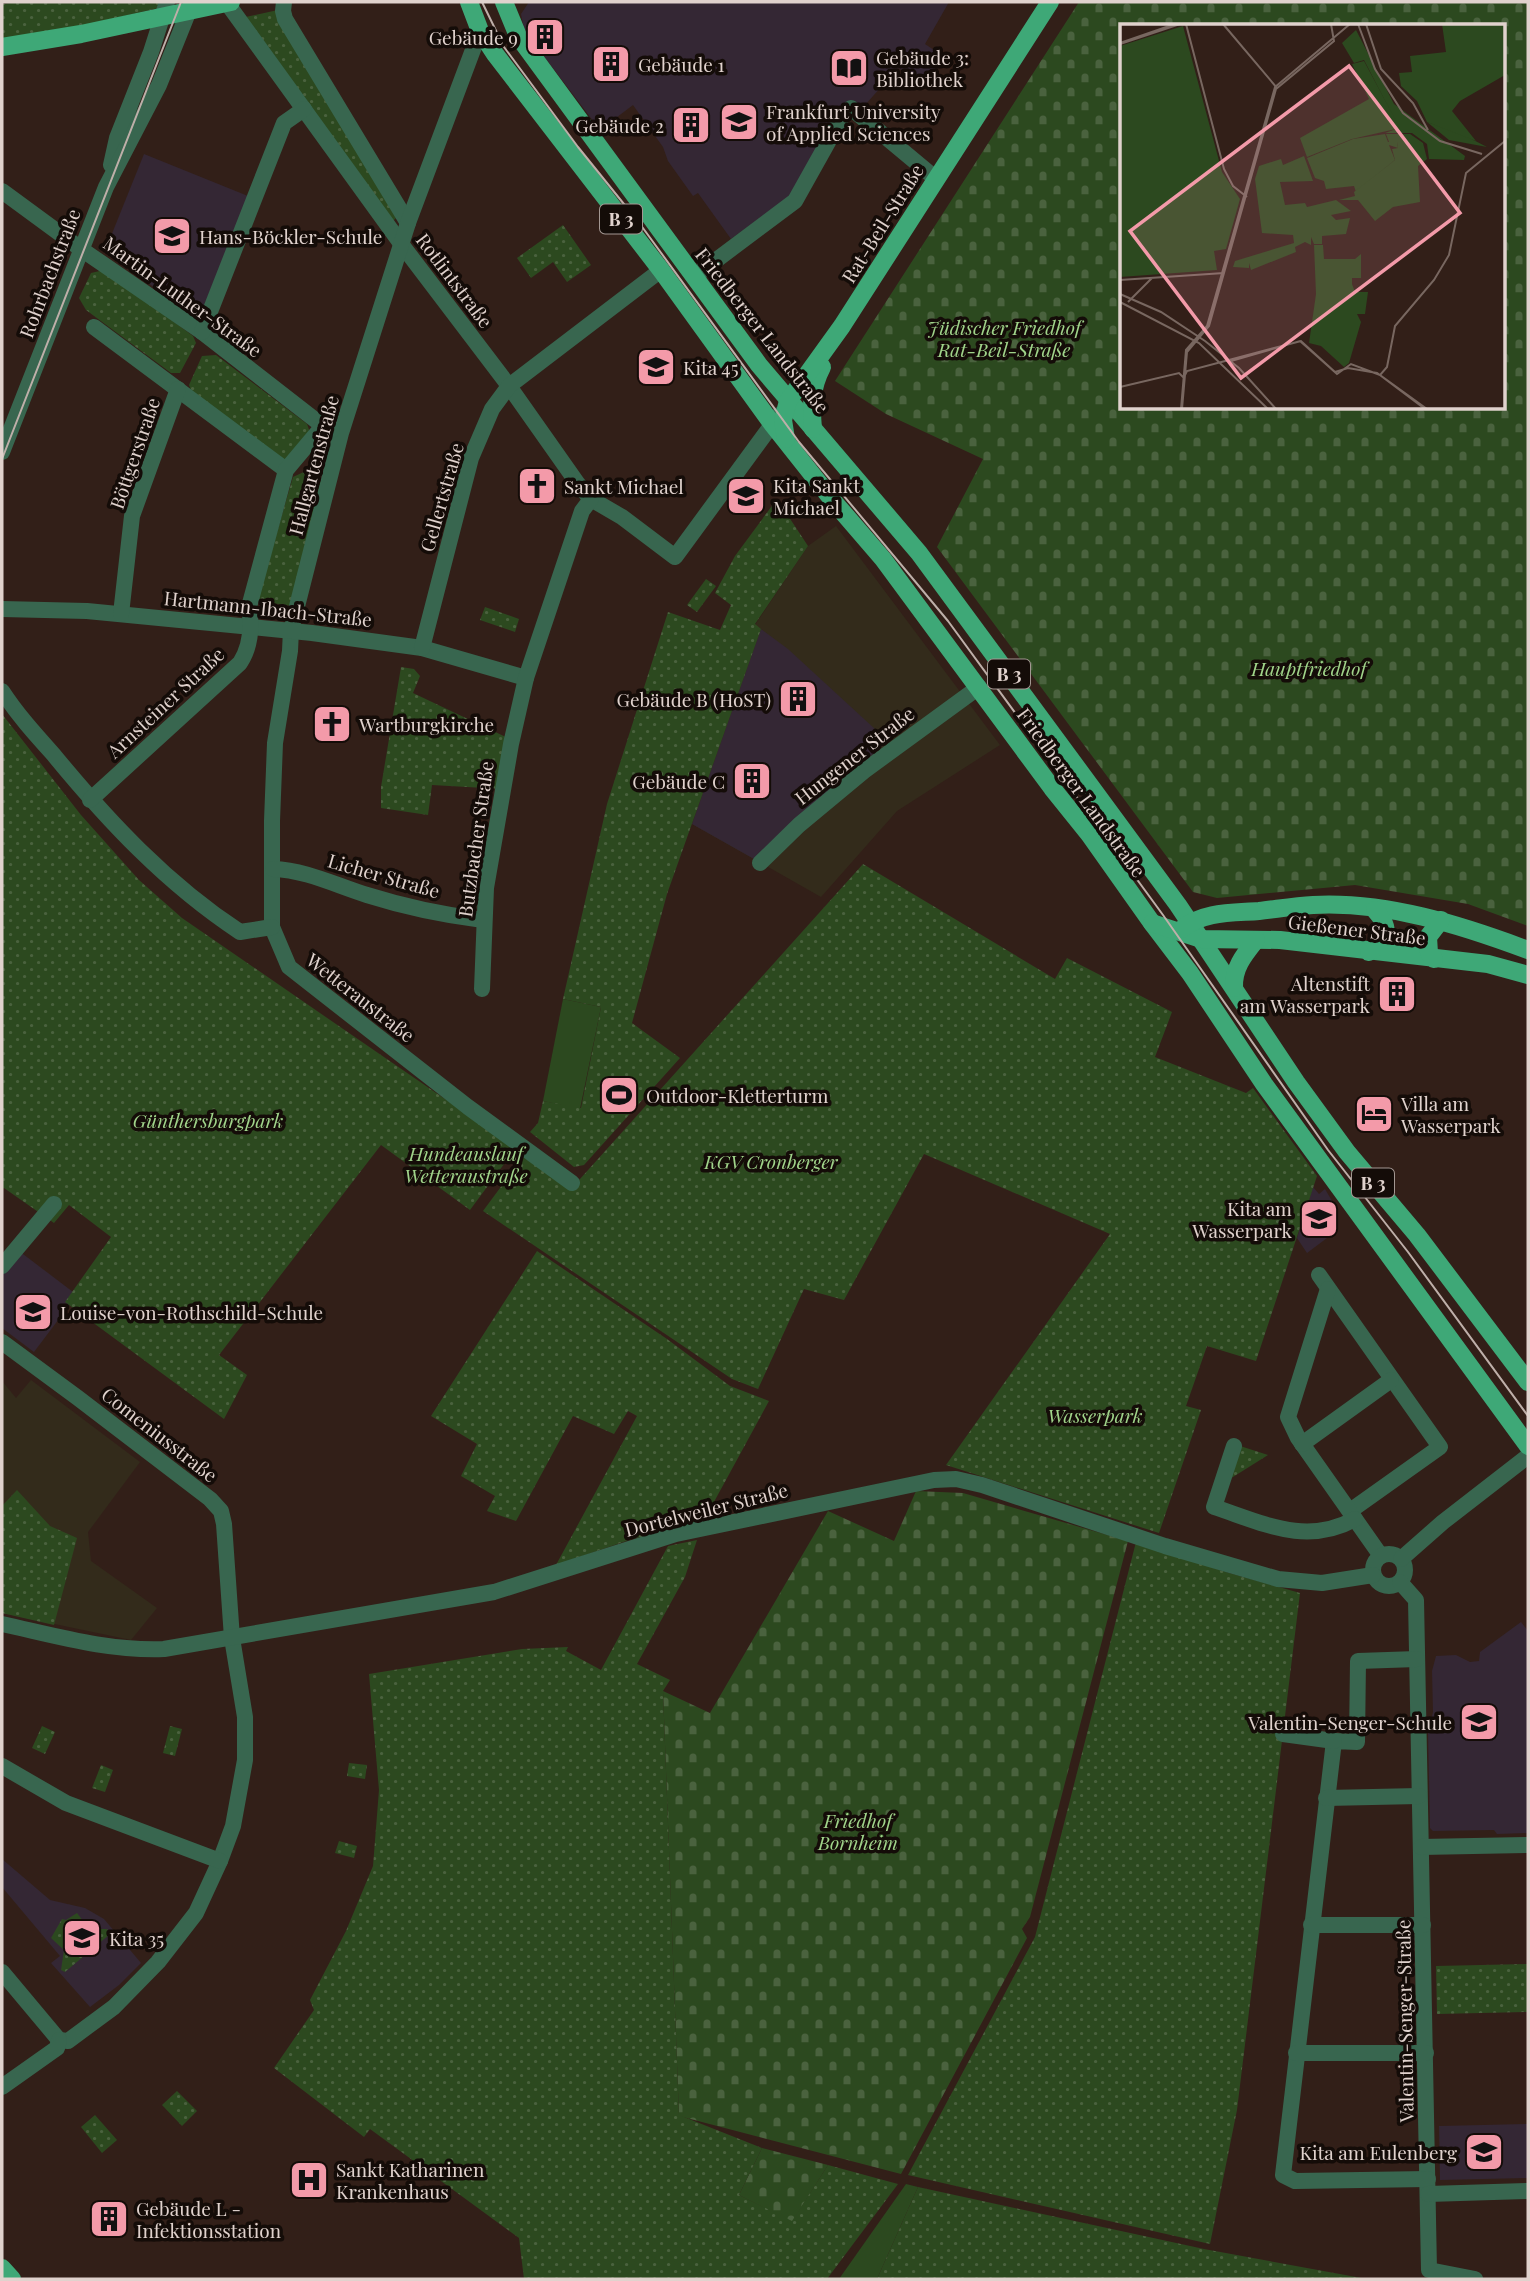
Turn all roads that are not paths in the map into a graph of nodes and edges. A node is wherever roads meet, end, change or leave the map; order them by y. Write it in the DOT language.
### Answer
graph roads {
  1 [pos="229,2"];
  2 [pos="284,2"];
  3 [pos="469,2"];
  4 [pos="504,2"];
  5 [pos="1050,2"];
  6 [pos="191,6"];
  7 [pos="164,9"];
  8 [pos="480,31"];
  9 [pos="2,47"];
  10 [pos="304,109"];
  11 [pos="935,178"];
  12 [pos="106,187"];
  13 [pos="2,191"];
  14 [pos="408,223"];
  15 [pos="402,245"];
  16 [pos="81,249"];
  17 [pos="661,270"];
  18 [pos="695,276"];
  19 [pos="842,326"];
  20 [pos="94,327"];
  21 [pos="202,332"];
  22 [pos="509,386"];
  23 [pos="178,389"];
  24 [pos="792,395"];
  25 [pos="773,425"];
  26 [pos="323,426"];
  27 [pos="813,429"];
  28 [pos="341,433"];
  29 [pos="787,443"];
  30 [pos="2,452"];
  31 [pos="285,470"];
  32 [pos="592,499"];
  33 [pos="2,609"];
  34 [pos="121,614"];
  35 [pos="251,626"];
  36 [pos="291,630"];
  37 [pos="422,648"];
  38 [pos="526,678"];
  39 [pos="979,687"];
  40 [pos="2,691"];
  41 [pos="90,800"];
  42 [pos="760,863"];
  43 [pos="273,869"];
  44 [pos="1178,905"];
  45 [pos="1375,910"];
  46 [pos="1213,916"];
  47 [pos="484,920"];
  48 [pos="1441,920"];
  49 [pos="1152,923"];
  50 [pos="272,927"];
  51 [pos="1184,928"];
  52 [pos="1201,939"];
  53 [pos="1256,940"];
  54 [pos="1528,950"];
  55 [pos="1174,952"];
  56 [pos="1369,952"];
  57 [pos="1434,959"];
  58 [pos="1528,975"];
  59 [pos="1234,988"];
  60 [pos="482,989"];
  61 [pos="572,1183"];
  62 [pos="54,1204"];
  63 [pos="2,1266"];
  64 [pos="2,1342"];
  65 [pos="1391,1380"];
  66 [pos="1528,1382"];
  67 [pos="1302,1444"];
  68 [pos="1234,1446"];
  69 [pos="1528,1446"];
  70 [pos="1528,1456"];
  71 [pos="1353,1515"];
  72 [pos="1381,1556"];
  73 [pos="1401,1559"];
  74 [pos="1373,1575"];
  75 [pos="1400,1582"];
  76 [pos="2,1624"];
  77 [pos="232,1638"];
  78 [pos="1417,1659"];
  79 [pos="1283,1734"];
  80 [pos="1334,1741"];
  81 [pos="2,1766"];
  82 [pos="1419,1796"];
  83 [pos="1326,1798"];
  84 [pos="1528,1845"];
  85 [pos="1422,1847"];
  86 [pos="220,1861"];
  87 [pos="1311,1925"];
  88 [pos="1423,1925"];
  89 [pos="2,1972"];
  90 [pos="59,2040"];
  91 [pos="1296,2053"];
  92 [pos="1426,2053"];
  93 [pos="2,2087"];
  94 [pos="1428,2186"];
  95 [pos="1528,2190"];
  96 [pos="2,2267"];
  97 [pos="12,2279"];
  98 [pos="1475,2279"];
  1 -- 6 [label="main road"];
  1 -- 10 [label="street, Rotlintstraße"];
  2 -- 14 [label="street, Rotlintstraße"];
  3 -- 8 [label="main road, Friedberger Landstraße / B 3"];
  4 -- 18 [label="main road, Friedberger Landstraße / B 3"];
  5 -- 11 [label="main road, Rat-Beil-Straße"];
  6 -- 7 [label="main road"];
  6 -- 12 [label="street, Rohrbachstraße"];
  7 -- 9 [label="main road"];
  7 -- 12 [label="street, Rohrbachstraße"];
  8 -- 14 [label="street, Hallgartenstraße"];
  8 -- 17 [label="main road, Friedberger Landstraße / B 3"];
  10 -- 15 [label="street, Rotlintstraße"];
  10 -- 21 [label="street"];
  11 -- 18 [label="street"];
  11 -- 19 [label="main road, Rat-Beil-Straße"];
  12 -- 16 [label="street, Rohrbachstraße"];
  13 -- 16 [label="street, Martin-Luther-Straße"];
  14 -- 15 [label="street, Hallgartenstraße"];
  15 -- 22 [label="street, Rotlintstraße"];
  15 -- 28 [label="street, Hallgartenstraße"];
  16 -- 21 [label="street, Martin-Luther-Straße"];
  16 -- 30 [label="street, Rohrbachstraße"];
  17 -- 22 [label="street, Gellertstraße"];
  17 -- 25 [label="main road, Friedberger Landstraße / B 3"];
  18 -- 24 [label="main road, Friedberger Landstraße / B 3"];
  19 -- 24 [label="main road, Rat-Beil-Straße"];
  19 -- 27 [label="main road, Rat-Beil-Straße"];
  20 -- 23 [label="street"];
  21 -- 26 [label="street, Martin-Luther-Straße"];
  22 -- 32 [label="street, Rotlintstraße"];
  22 -- 37 [label="street, Gellertstraße"];
  23 -- 31 [label="street"];
  23 -- 34 [label="street, Böttgerstraße"];
  24 -- 25 [label="street"];
  24 -- 27 [label="main road, Friedberger Landstraße / B 3"];
  24 -- 29 [label="main road"];
  25 -- 29 [label="main road, Friedberger Landstraße / B 3"];
  25 -- 32 [label="street, Rotlintstraße"];
  26 -- 28 [label="street, Martin-Luther-Straße"];
  26 -- 31 [label="street, Hallgartenstraße"];
  27 -- 44 [label="main road, Friedberger Landstraße / B 3"];
  28 -- 36 [label="street, Hallgartenstraße"];
  29 -- 39 [label="main road, Friedberger Landstraße / B 3"];
  31 -- 35 [label="street, Hallgartenstraße"];
  32 -- 38 [label="street, Butzbacher Straße"];
  33 -- 34 [label="street, Hartmann-Ibach-Straße"];
  34 -- 35 [label="street, Hartmann-Ibach-Straße"];
  35 -- 36 [label="street, Hartmann-Ibach-Straße"];
  35 -- 41 [label="street, Arnsteiner Straße"];
  36 -- 37 [label="street, Hartmann-Ibach-Straße"];
  36 -- 43 [label="street, Hallgartenstraße"];
  37 -- 38 [label="street, Hartmann-Ibach-Straße"];
  38 -- 47 [label="street, Butzbacher Straße"];
  39 -- 42 [label="street, Hungener Straße"];
  39 -- 49 [label="main road, Friedberger Landstraße / B 3"];
  40 -- 41 [label="street"];
  41 -- 50 [label="street"];
  43 -- 47 [label="street, Licher Straße"];
  43 -- 50 [label="street, Hallgartenstraße"];
  44 -- 46 [label="main road, Gießener Straße"];
  44 -- 51 [label="main road, Friedberger Landstraße / B 3"];
  45 -- 46 [label="main road, Gießener Straße"];
  45 -- 48 [label="main road, Gießener Straße"];
  45 -- 56 [label="main road"];
  46 -- 51 [label="main road, Gießener Straße"];
  47 -- 60 [label="street, Butzbacher Straße"];
  48 -- 54 [label="main road, Gießener Straße"];
  48 -- 57 [label="main road"];
  49 -- 51 [label="main road, Gießener Straße"];
  49 -- 55 [label="main road, Friedberger Landstraße / B 3"];
  50 -- 61 [label="street, Wetteraustraße"];
  51 -- 52 [label="main road, Gießener Straße"];
  51 -- 55 [label="main road"];
  52 -- 53 [label="main road, Gießener Straße"];
  52 -- 59 [label="main road, B 3"];
  53 -- 56 [label="main road, Gießener Straße"];
  53 -- 59 [label="main road"];
  55 -- 69 [label="main road, Friedberger Landstraße / B 3"];
  56 -- 57 [label="main road, Gießener Straße"];
  57 -- 58 [label="main road, Gießener Straße"];
  59 -- 66 [label="main road, B 3"];
  62 -- 63 [label="street"];
  64 -- 77 [label="street, Comeniusstraße"];
  65 -- 67 [label="street"];
  65 -- 67 [label="street"];
  65 -- 71 [label="street"];
  67 -- 71 [label="street"];
  68 -- 71 [label="street"];
  70 -- 73 [label="street"];
  71 -- 72 [label="street"];
  72 -- 73 [label="street"];
  72 -- 74 [label="street"];
  73 -- 75 [label="street"];
  74 -- 75 [label="street"];
  74 -- 77 [label="street, Dortelweiler Straße"];
  75 -- 78 [label="street, Valentin-Senger-Straße"];
  76 -- 77 [label="street, Dortelweiler Straße"];
  77 -- 86 [label="street, Comeniusstraße"];
  78 -- 80 [label="street"];
  78 -- 82 [label="street, Valentin-Senger-Straße"];
  79 -- 80 [label="street"];
  80 -- 83 [label="street"];
  81 -- 86 [label="street"];
  82 -- 83 [label="street"];
  82 -- 85 [label="street, Valentin-Senger-Straße"];
  83 -- 87 [label="street"];
  84 -- 85 [label="street"];
  85 -- 88 [label="street, Valentin-Senger-Straße"];
  86 -- 90 [label="street, Comeniusstraße"];
  87 -- 88 [label="street"];
  87 -- 91 [label="street"];
  88 -- 92 [label="street, Valentin-Senger-Straße"];
  89 -- 90 [label="street"];
  90 -- 93 [label="street, Comeniusstraße"];
  91 -- 92 [label="street"];
  91 -- 94 [label="street"];
  92 -- 94 [label="street, Valentin-Senger-Straße"];
  94 -- 95 [label="street"];
  94 -- 98 [label="street, Valentin-Senger-Straße"];
  96 -- 97 [label="main road"];
}
